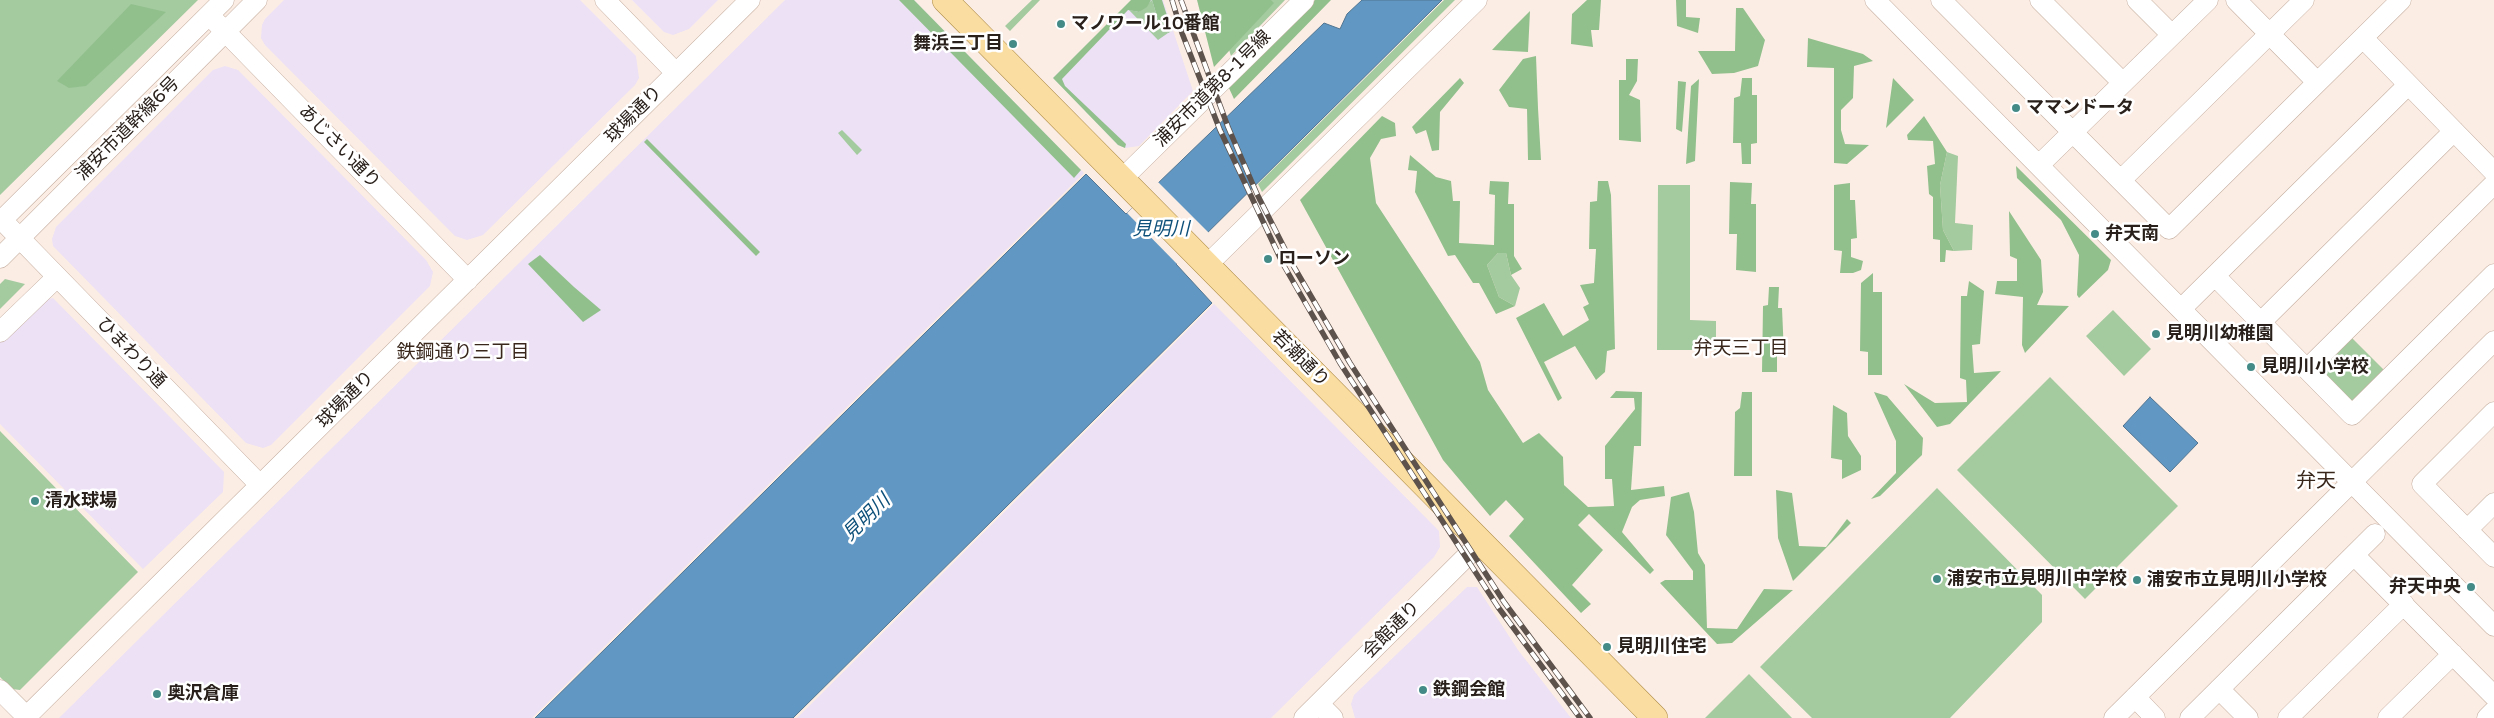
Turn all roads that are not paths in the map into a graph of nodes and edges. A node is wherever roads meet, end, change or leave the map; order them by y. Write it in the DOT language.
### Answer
graph roads {
  1 [pos="224,0"];
  2 [pos="257,0"];
  3 [pos="605,0"];
  4 [pos="750,0"];
  5 [pos="945,0"];
  6 [pos="1304,0"];
  7 [pos="1477,0"];
  8 [pos="1875,0"];
  9 [pos="1941,0"];
  10 [pos="2040,0"];
  11 [pos="2137,0"];
  12 [pos="2208,0"];
  13 [pos="2236,0"];
  14 [pos="2304,0"];
  15 [pos="2401,0"];
  16 [pos="209,15"];
  17 [pos="226,32"];
  18 [pos="2269,34"];
  19 [pos="2172,35"];
  20 [pos="2363,38"];
  21 [pos="676,73"];
  22 [pos="2317,82"];
  23 [pos="2123,84"];
  24 [pos="2408,85"];
  25 [pos="2454,131"];
  26 [pos="2073,132"];
  27 [pos="2039,165"];
  28 [pos="2494,172"];
  29 [pos="1122,179"];
  30 [pos="2121,180"];
  31 [pos="2494,184"];
  32 [pos="1,221"];
  33 [pos="20,239"];
  34 [pos="0,258"];
  35 [pos="1201,258"];
  36 [pos="2494,274"];
  37 [pos="2215,276"];
  38 [pos="57,277"];
  39 [pos="468,280"];
  40 [pos="2182,308"];
  41 [pos="2260,322"];
  42 [pos="0,332"];
  43 [pos="2494,341"];
  44 [pos="2307,369"];
  45 [pos="2494,412"];
  46 [pos="2352,482"];
  47 [pos="260,485"];
  48 [pos="2494,503"];
  49 [pos="2468,530"];
  50 [pos="2375,534"];
  51 [pos="1481,542"];
  52 [pos="2354,555"];
  53 [pos="2494,557"];
  54 [pos="2404,604"];
  55 [pos="2494,626"];
  56 [pos="2453,654"];
  57 [pos="2219,689"];
  58 [pos="0,690"];
  59 [pos="2494,696"];
  60 [pos="2135,697"];
  61 [pos="1326,711"];
  62 [pos="2494,711"];
  63 [pos="27,717"];
  64 [pos="1304,718"];
  65 [pos="1655,718"];
  66 [pos="2114,718"];
  67 [pos="2155,718"];
  68 [pos="2190,718"];
  69 [pos="2248,718"];
  70 [pos="2288,718"];
  71 [pos="2388,718"];
  72 [pos="2487,718"];
  1 -- 16 [label="street, 浦安市道幹線6号"];
  2 -- 17 [label="street, 浦安市道幹線6号"];
  3 -- 21 [label="street"];
  4 -- 21 [label="street, 球場通り"];
  5 -- 29 [label="main road, 若潮通り"];
  6 -- 29 [label="street, 浦安市道第8-1号線"];
  7 -- 35 [label="street"];
  8 -- 27 [label="street"];
  9 -- 26 [label="street"];
  10 -- 23 [label="street"];
  11 -- 19 [label="street"];
  12 -- 19 [label="street"];
  13 -- 18 [label="street"];
  14 -- 18 [label="street"];
  15 -- 20 [label="street"];
  16 -- 17 [label="street, あじさい通り"];
  16 -- 32 [label="street, 浦安市道幹線6号"];
  17 -- 33 [label="street, 浦安市道幹線6号"];
  17 -- 39 [label="street, あじさい通り"];
  18 -- 22 [label="street"];
  18 -- 30 [label="street"];
  19 -- 23 [label="street"];
  20 -- 22 [label="street"];
  20 -- 24 [label="street"];
  21 -- 39 [label="street, 球場通り"];
  22 -- 30 [label="street"];
  23 -- 26 [label="street"];
  24 -- 25 [label="street"];
  24 -- 37 [label="street"];
  25 -- 28 [label="street"];
  25 -- 41 [label="street"];
  26 -- 27 [label="street"];
  26 -- 30 [label="street"];
  27 -- 40 [label="street"];
  29 -- 35 [label="main road, 若潮通り"];
  31 -- 44 [label="street"];
  32 -- 33 [label="street, ひまわり通"];
  33 -- 34 [label="street, 浦安市道幹線6号"];
  33 -- 38 [label="street, ひまわり通"];
  35 -- 51 [label="main road, 若潮通り"];
  36 -- 44 [label="street"];
  37 -- 40 [label="street"];
  37 -- 41 [label="street"];
  38 -- 42 [label="street"];
  38 -- 47 [label="street, ひまわり通"];
  39 -- 47 [label="street, 球場通り"];
  40 -- 46 [label="street"];
  41 -- 44 [label="street"];
  43 -- 46 [label="street"];
  45 -- 49 [label="street"];
  46 -- 55 [label="street"];
  46 -- 60 [label="street"];
  47 -- 63 [label="street, 球場通り"];
  48 -- 49 [label="street"];
  49 -- 53 [label="street"];
  50 -- 52 [label="street"];
  51 -- 61 [label="street, 会館通り"];
  51 -- 65 [label="main road, 若潮通り"];
  52 -- 54 [label="street"];
  52 -- 57 [label="street"];
  54 -- 56 [label="street"];
  54 -- 70 [label="street"];
  56 -- 59 [label="street"];
  56 -- 71 [label="street"];
  57 -- 68 [label="street"];
  57 -- 69 [label="street"];
  58 -- 63 [label="street"];
  60 -- 66 [label="street"];
  60 -- 67 [label="street"];
  61 -- 64 [label="street, 会館通り"];
  62 -- 72 [label="street"];
}
